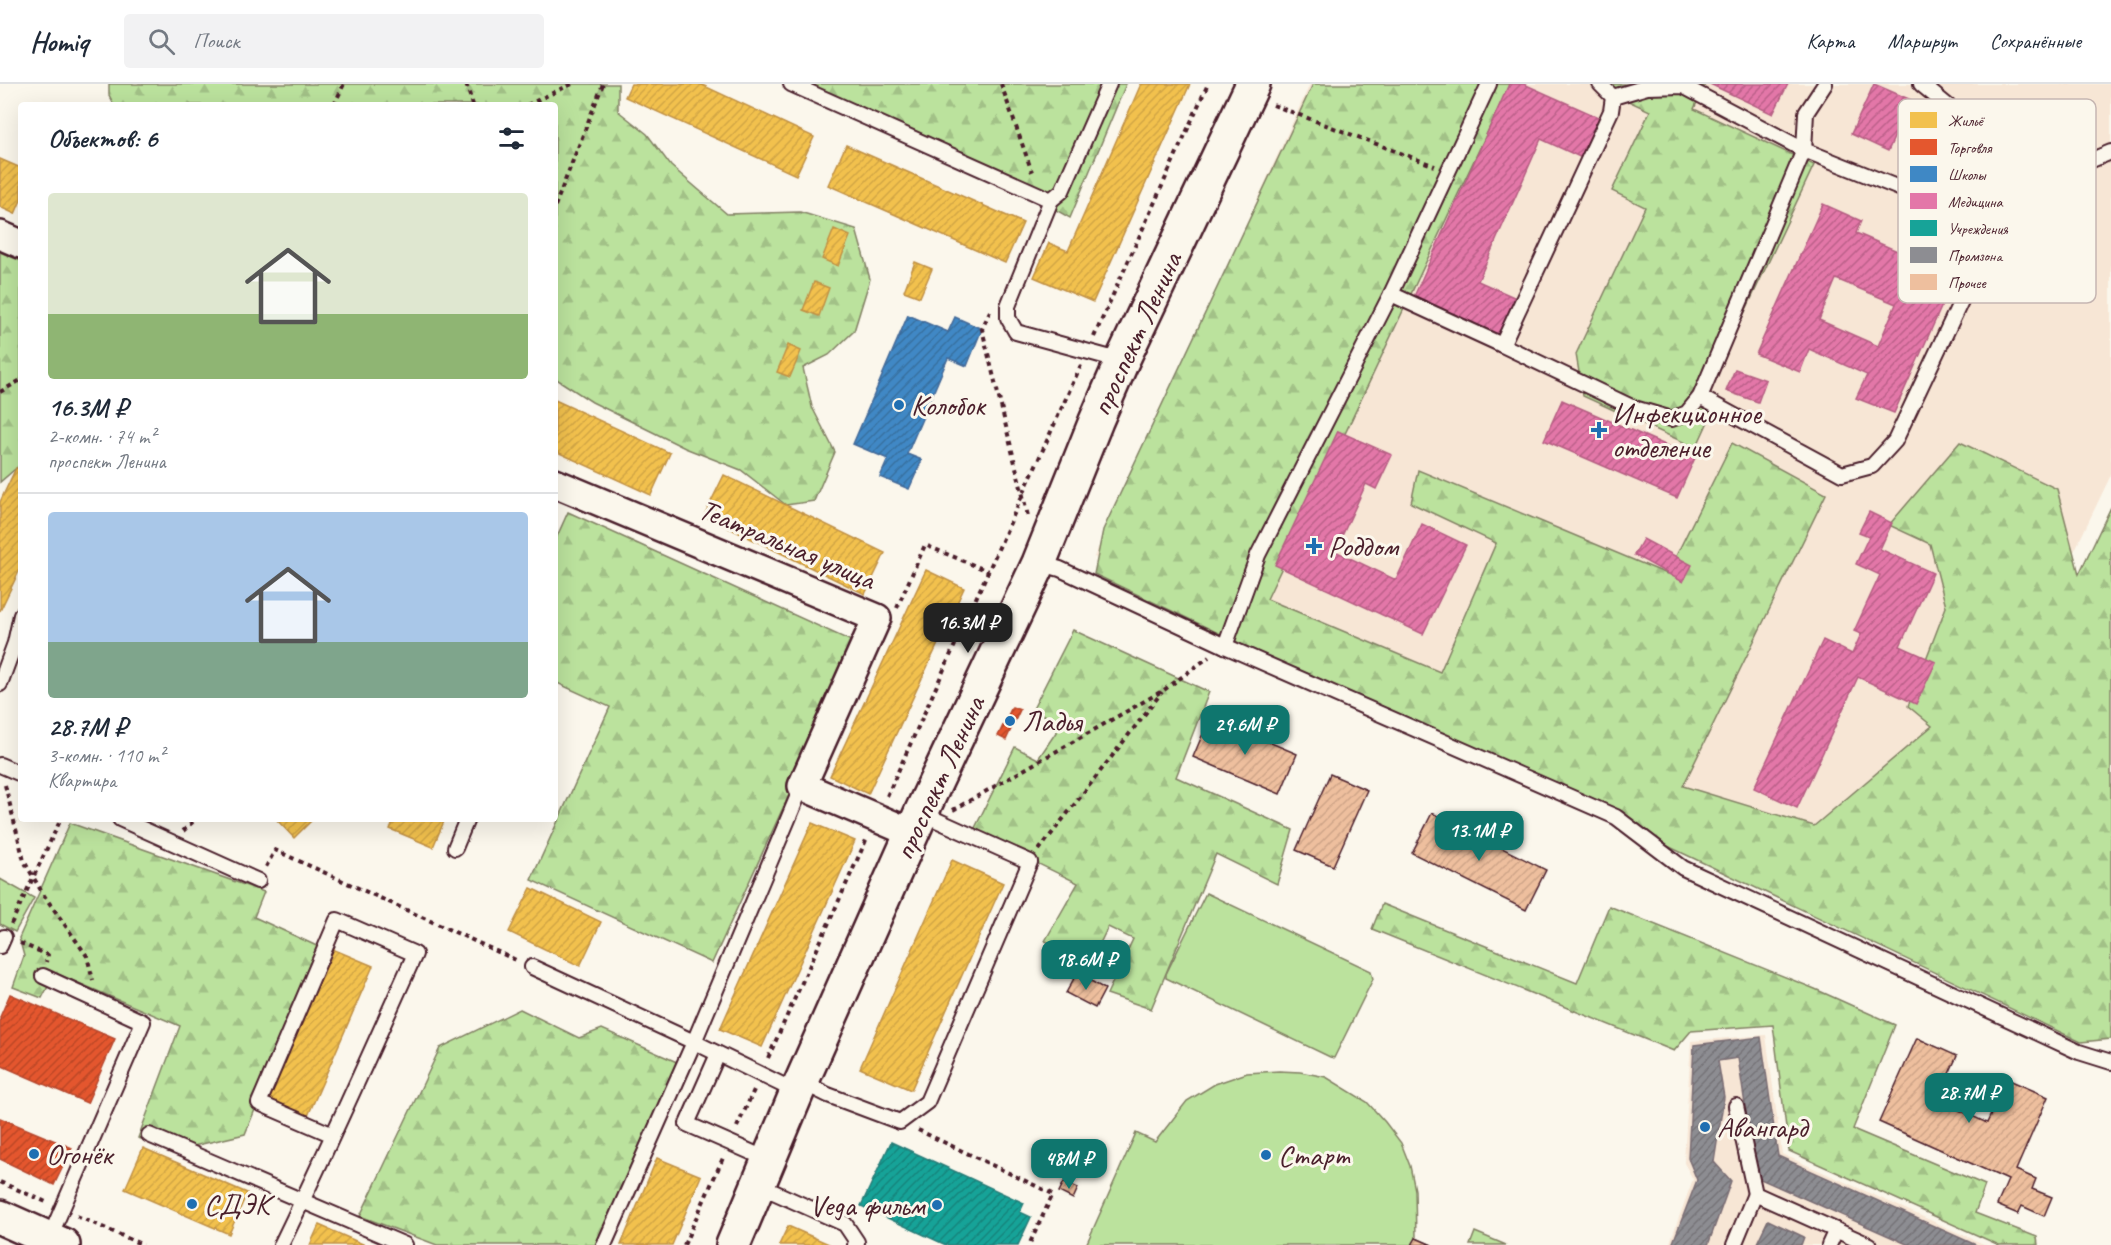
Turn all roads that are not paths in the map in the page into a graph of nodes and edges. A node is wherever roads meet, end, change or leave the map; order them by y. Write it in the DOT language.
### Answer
graph roads {
  1 [pos="791,84"];
  2 [pos="1109,84"];
  3 [pos="1489,84"];
  4 [pos="1600,84"];
  5 [pos="1825,84"];
  6 [pos="1921,84"];
  7 [pos="1260,93"];
  8 [pos="1613,97"];
  9 [pos="1939,99"];
  10 [pos="1804,150"];
  11 [pos="2111,152"];
  12 [pos="2096,158"];
  13 [pos="1898,188"];
  14 [pos="1051,200"];
  15 [pos="0,234"];
  16 [pos="18,243"];
  17 [pos="1391,294"];
  18 [pos="1960,303"];
  19 [pos="1502,345"];
  20 [pos="1122,361"];
  21 [pos="1700,397"];
  22 [pos="558,484"];
  23 [pos="1039,563"];
  24 [pos="18,630"];
  25 [pos="1225,646"];
  26 [pos="0,684"];
  27 [pos="1,771"];
  28 [pos="18,774"];
  29 [pos="802,786"];
  30 [pos="929,819"];
  31 [pos="127,822"];
  32 [pos="466,822"];
  33 [pos="455,848"];
  34 [pos="258,881"];
  35 [pos="532,968"];
  36 [pos="43,976"];
  37 [pos="694,1042"];
  38 [pos="718,1054"];
  39 [pos="2111,1062"];
  40 [pos="799,1087"];
  41 [pos="1736,1106"];
  42 [pos="149,1135"];
  43 [pos="333,1135"];
  44 [pos="763,1172"];
  45 [pos="1755,1194"];
  46 [pos="303,1200"];
  47 [pos="0,1217"];
  48 [pos="1836,1230"];
  49 [pos="56,1242"];
  50 [pos="281,1245"];
  51 [pos="405,1245"];
  52 [pos="604,1245"];
  53 [pos="733,1245"];
  54 [pos="855,1245"];
  55 [pos="1734,1245"];
  56 [pos="1828,1245"];
  57 [pos="1869,1245"];
  1 -- 14 [label="lane"];
  2 -- 14 [label="lane"];
  3 -- 17 [label="lane"];
  4 -- 8 [label="lane"];
  5 -- 10 [label="lane"];
  6 -- 9 [label="lane"];
  7 -- 20 [label="street, проспект Ленина"];
  8 -- 10 [label="lane"];
  8 -- 19 [label="lane"];
  10 -- 13 [label="lane"];
  10 -- 21 [label="lane"];
  11 -- 12 [label="lane"];
  14 -- 20 [label="lane"];
  15 -- 16 [label="street"];
  17 -- 19 [label="lane"];
  17 -- 25 [label="lane"];
  18 -- 21 [label="lane"];
  19 -- 21 [label="lane"];
  20 -- 23 [label="street, проспект Ленина"];
  22 -- 29 [label="street, Театральная улица"];
  23 -- 25 [label="lane"];
  23 -- 30 [label="street, проспект Ленина"];
  24 -- 26 [label="lane"];
  25 -- 39 [label="lane"];
  27 -- 28 [label="lane"];
  29 -- 30 [label="street"];
  29 -- 37 [label="lane"];
  30 -- 40 [label="street, проспект Ленина"];
  30 -- 40 [label="lane"];
  31 -- 34 [label="lane"];
  32 -- 33 [label="lane"];
  35 -- 37 [label="lane"];
  36 -- 49 [label="lane"];
  37 -- 38 [label="lane"];
  37 -- 52 [label="lane"];
  38 -- 40 [label="lane"];
  38 -- 44 [label="lane"];
  40 -- 44 [label="street, проспект Ленина"];
  41 -- 45 [label="lane"];
  42 -- 46 [label="lane"];
  43 -- 43 [label="lane"];
  43 -- 46 [label="lane"];
  44 -- 53 [label="street, проспект Ленина"];
  44 -- 54 [label="lane"];
  45 -- 48 [label="lane"];
  45 -- 55 [label="lane"];
  46 -- 50 [label="lane"];
  46 -- 51 [label="lane"];
  47 -- 49 [label="street"];
  48 -- 56 [label="lane"];
  48 -- 57 [label="lane"];
}
